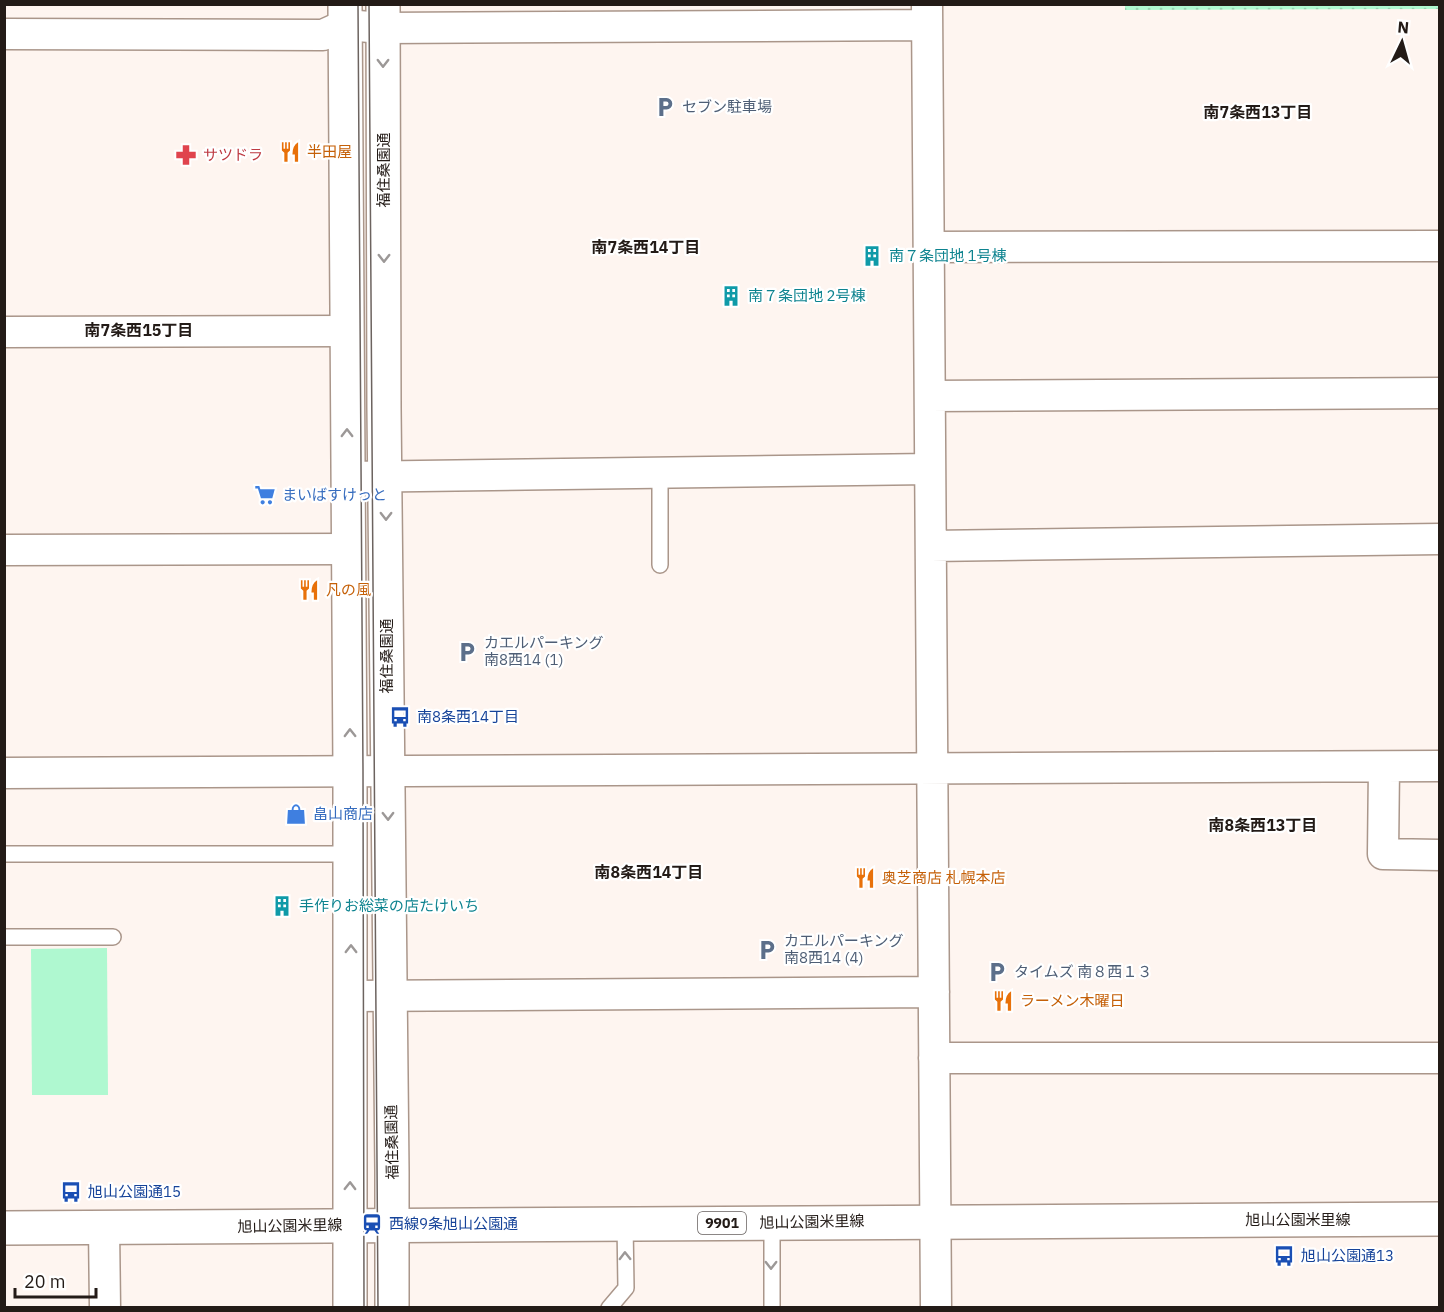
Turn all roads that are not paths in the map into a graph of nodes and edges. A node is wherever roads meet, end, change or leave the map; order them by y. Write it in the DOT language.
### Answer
graph roads {
  1 [pos="345,15"];
  2 [pos="927,15"];
  3 [pos="383,16"];
  4 [pos="4,34"];
  5 [pos="1440,246"];
  6 [pos="929,247"];
  7 [pos="347,331"];
  8 [pos="4,332"];
  9 [pos="1440,393"];
  10 [pos="930,396"];
  11 [pos="930,469"];
  12 [pos="660,472"];
  13 [pos="348,477"];
  14 [pos="386,477"];
  15 [pos="1440,539"];
  16 [pos="931,546"];
  17 [pos="348,549"];
  18 [pos="4,550"];
  19 [pos="660,566"];
  20 [pos="1440,766"];
  21 [pos="1384,767"];
  22 [pos="932,769"];
  23 [pos="350,770"];
  24 [pos="387,772"];
  25 [pos="4,773"];
  26 [pos="4,854"];
  27 [pos="350,854"];
  28 [pos="1440,855"];
  29 [pos="4,937"];
  30 [pos="113,937"];
  31 [pos="934,992"];
  32 [pos="390,995"];
  33 [pos="351,996"];
  34 [pos="934,1058"];
  35 [pos="1440,1058"];
  36 [pos="1440,1219"];
  37 [pos="935,1221"];
  38 [pos="772,1222"];
  39 [pos="625,1223"];
  40 [pos="350,1225"];
  41 [pos="392,1226"];
  42 [pos="104,1227"];
  43 [pos="4,1228"];
  44 [pos="105,1308"];
  45 [pos="350,1308"];
  46 [pos="392,1308"];
  47 [pos="609,1308"];
  48 [pos="772,1308"];
  49 [pos="936,1308"];
  1 -- 3 [label="street"];
  1 -- 4 [label="street"];
  1 -- 7 [label="street"];
  2 -- 3 [label="street"];
  2 -- 6 [label="street"];
  3 -- 14 [label="street, 福住桑園通, one-way"];
  5 -- 6 [label="street"];
  6 -- 10 [label="street"];
  7 -- 8 [label="street"];
  13 -- 7 [label="street, one-way"];
  9 -- 10 [label="street"];
  10 -- 11 [label="street"];
  11 -- 12 [label="street"];
  11 -- 16 [label="street"];
  12 -- 14 [label="street"];
  12 -- 19 [label="lane"];
  13 -- 14 [label="street"];
  13 -- 17 [label="street"];
  14 -- 24 [label="street, 福住桑園通, one-way"];
  15 -- 16 [label="street"];
  16 -- 22 [label="street"];
  17 -- 18 [label="street"];
  23 -- 17 [label="street, one-way"];
  20 -- 21 [label="street"];
  21 -- 22 [label="street"];
  21 -- 28 [label="street"];
  22 -- 24 [label="street"];
  22 -- 31 [label="street"];
  23 -- 24 [label="street"];
  23 -- 25 [label="street"];
  23 -- 27 [label="street"];
  24 -- 32 [label="street, 福住桑園通, one-way"];
  26 -- 27 [label="lane"];
  33 -- 27 [label="street, one-way"];
  29 -- 30 [label="lane"];
  31 -- 32 [label="street"];
  31 -- 34 [label="street"];
  32 -- 33 [label="street"];
  32 -- 41 [label="street, 福住桑園通"];
  40 -- 33 [label="street, one-way"];
  34 -- 35 [label="street"];
  34 -- 37 [label="street"];
  36 -- 37 [label="street, 旭山公園米里線 / 9901"];
  37 -- 38 [label="street, 旭山公園米里線 / 9901"];
  37 -- 49 [label="street"];
  38 -- 39 [label="street, 旭山公園米里線 / 9901"];
  38 -- 48 [label="lane, one-way"];
  39 -- 41 [label="street, 旭山公園米里線 / 9901"];
  47 -- 39 [label="lane, one-way"];
  40 -- 41 [label="street, 旭山公園米里線 / 9901"];
  40 -- 42 [label="street, 旭山公園米里線 / 9901"];
  40 -- 45 [label="street"];
  41 -- 46 [label="street, 福住桑園通"];
  42 -- 43 [label="street, 旭山公園米里線 / 9901"];
  42 -- 44 [label="street"];
}
